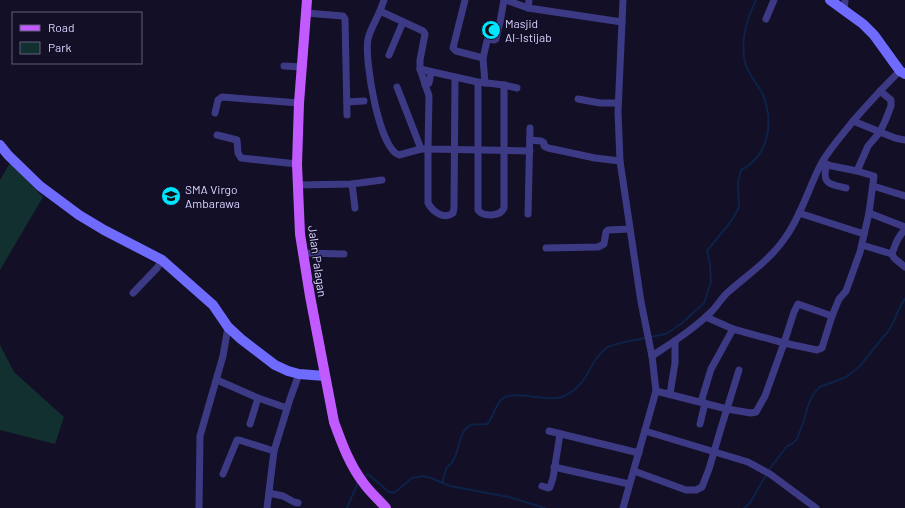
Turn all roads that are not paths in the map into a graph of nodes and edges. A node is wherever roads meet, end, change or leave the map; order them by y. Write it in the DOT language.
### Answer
graph roads {
  1 [pos="307,0"];
  2 [pos="384,0"];
  3 [pos="465,0"];
  4 [pos="505,0"];
  5 [pos="529,0"];
  6 [pos="623,0"];
  7 [pos="774,0"];
  8 [pos="830,0"];
  9 [pos="844,5"];
  10 [pos="528,8"];
  11 [pos="380,11"];
  12 [pos="306,13"];
  13 [pos="766,19"];
  14 [pos="403,22"];
  15 [pos="622,22"];
  16 [pos="389,55"];
  17 [pos="483,58"];
  18 [pos="284,66"];
  19 [pos="301,67"];
  20 [pos="420,69"];
  21 [pos="431,72"];
  22 [pos="902,73"];
  23 [pos="455,77"];
  24 [pos="482,82"];
  25 [pos="425,85"];
  26 [pos="504,85"];
  27 [pos="397,87"];
  28 [pos="517,88"];
  29 [pos="880,91"];
  30 [pos="578,100"];
  31 [pos="364,101"];
  32 [pos="347,102"];
  33 [pos="299,103"];
  34 [pos="618,103"];
  35 [pos="215,113"];
  36 [pos="347,115"];
  37 [pos="853,122"];
  38 [pos="428,126"];
  39 [pos="530,128"];
  40 [pos="414,132"];
  41 [pos="880,132"];
  42 [pos="217,135"];
  43 [pos="530,140"];
  44 [pos="905,140"];
  45 [pos="0,145"];
  46 [pos="424,149"];
  47 [pos="453,150"];
  48 [pos="479,151"];
  49 [pos="503,152"];
  50 [pos="530,152"];
  51 [pos="620,161"];
  52 [pos="297,164"];
  53 [pos="824,164"];
  54 [pos="857,171"];
  55 [pos="382,180"];
  56 [pos="352,184"];
  57 [pos="297,185"];
  58 [pos="873,186"];
  59 [pos="846,188"];
  60 [pos="905,196"];
  61 [pos="355,208"];
  62 [pos="799,213"];
  63 [pos="869,213"];
  64 [pos="528,214"];
  65 [pos="630,230"];
  66 [pos="904,232"];
  67 [pos="864,234"];
  68 [pos="862,245"];
  69 [pos="546,248"];
  70 [pos="302,253"];
  71 [pos="344,254"];
  72 [pos="892,254"];
  73 [pos="162,260"];
  74 [pos="905,267"];
  75 [pos="133,293"];
  76 [pos="832,316"];
  77 [pos="706,317"];
  78 [pos="228,327"];
  79 [pos="733,329"];
  80 [pos="675,341"];
  81 [pos="784,343"];
  82 [pos="652,356"];
  83 [pos="739,370"];
  84 [pos="299,374"];
  85 [pos="325,376"];
  86 [pos="217,380"];
  87 [pos="656,391"];
  88 [pos="670,394"];
  89 [pos="258,398"];
  90 [pos="703,402"];
  91 [pos="287,408"];
  92 [pos="727,409"];
  93 [pos="250,424"];
  94 [pos="700,424"];
  95 [pos="645,430"];
  96 [pos="549,431"];
  97 [pos="560,434"];
  98 [pos="274,451"];
  99 [pos="715,452"];
  100 [pos="639,453"];
  101 [pos="554,467"];
  102 [pos="634,471"];
  103 [pos="223,474"];
  104 [pos="630,484"];
  105 [pos="542,486"];
  106 [pos="269,493"];
  107 [pos="298,503"];
  108 [pos="199,508"];
  109 [pos="267,508"];
  110 [pos="386,508"];
  111 [pos="623,508"];
  112 [pos="816,508"];
  1 -- 12 [label="main road, Jalan Palagan"];
  2 -- 11 [label="street"];
  3 -- 17 [label="street"];
  4 -- 10 [label="street"];
  4 -- 17 [label="street"];
  5 -- 10 [label="street"];
  6 -- 15 [label="street"];
  7 -- 13 [label="street"];
  8 -- 9 [label="street"];
  9 -- 22 [label="street"];
  10 -- 15 [label="street"];
  11 -- 14 [label="street"];
  11 -- 46 [label="street"];
  12 -- 19 [label="main road, Jalan Palagan"];
  12 -- 32 [label="street"];
  14 -- 16 [label="street"];
  14 -- 20 [label="street"];
  15 -- 34 [label="street"];
  17 -- 24 [label="street"];
  18 -- 19 [label="street"];
  19 -- 33 [label="main road, Jalan Palagan"];
  20 -- 21 [label="street"];
  20 -- 25 [label="street"];
  21 -- 23 [label="street"];
  21 -- 25 [label="street"];
  22 -- 29 [label="street"];
  23 -- 24 [label="street"];
  23 -- 47 [label="street"];
  24 -- 26 [label="street"];
  24 -- 48 [label="street"];
  25 -- 38 [label="street"];
  26 -- 28 [label="street"];
  26 -- 49 [label="street"];
  27 -- 40 [label="street"];
  29 -- 37 [label="street"];
  29 -- 41 [label="street"];
  30 -- 34 [label="street"];
  31 -- 32 [label="street"];
  32 -- 36 [label="street"];
  33 -- 35 [label="street"];
  33 -- 52 [label="main road, Jalan Palagan"];
  34 -- 51 [label="street"];
  37 -- 41 [label="street"];
  37 -- 53 [label="street"];
  38 -- 40 [label="street"];
  38 -- 46 [label="street"];
  39 -- 43 [label="street"];
  40 -- 46 [label="street"];
  41 -- 44 [label="street"];
  41 -- 54 [label="street"];
  42 -- 52 [label="street"];
  43 -- 50 [label="street"];
  43 -- 51 [label="street"];
  45 -- 73 [label="street"];
  46 -- 47 [label="street"];
  46 -- 47 [label="street"];
  47 -- 48 [label="street"];
  48 -- 49 [label="street"];
  48 -- 49 [label="street"];
  49 -- 50 [label="street"];
  50 -- 64 [label="street"];
  51 -- 65 [label="street"];
  52 -- 57 [label="main road, Jalan Palagan"];
  53 -- 54 [label="street"];
  53 -- 59 [label="street"];
  53 -- 62 [label="street"];
  54 -- 58 [label="street"];
  55 -- 56 [label="street"];
  56 -- 57 [label="street"];
  56 -- 61 [label="street"];
  57 -- 70 [label="main road, Jalan Palagan"];
  58 -- 60 [label="street"];
  58 -- 63 [label="street"];
  62 -- 67 [label="street"];
  62 -- 77 [label="street"];
  63 -- 66 [label="street"];
  63 -- 67 [label="street"];
  65 -- 69 [label="street"];
  65 -- 82 [label="street"];
  66 -- 72 [label="street"];
  67 -- 68 [label="street"];
  68 -- 72 [label="street"];
  68 -- 76 [label="street"];
  70 -- 71 [label="street"];
  70 -- 85 [label="main road, Jalan Palagan"];
  72 -- 74 [label="street"];
  73 -- 75 [label="street"];
  73 -- 78 [label="street"];
  76 -- 81 [label="street"];
  76 -- 81 [label="street"];
  77 -- 79 [label="street"];
  77 -- 80 [label="street"];
  78 -- 84 [label="street"];
  78 -- 86 [label="street"];
  79 -- 81 [label="street"];
  79 -- 90 [label="street"];
  80 -- 82 [label="street"];
  80 -- 88 [label="street"];
  81 -- 92 [label="street"];
  82 -- 87 [label="street"];
  83 -- 92 [label="street"];
  84 -- 85 [label="street"];
  84 -- 91 [label="street"];
  85 -- 110 [label="main road, Jalan Palagan"];
  86 -- 89 [label="street"];
  86 -- 108 [label="street"];
  87 -- 88 [label="street"];
  87 -- 95 [label="street"];
  88 -- 90 [label="street"];
  89 -- 91 [label="street"];
  89 -- 93 [label="street"];
  90 -- 92 [label="street"];
  90 -- 94 [label="street"];
  91 -- 98 [label="street"];
  92 -- 99 [label="street"];
  95 -- 99 [label="street"];
  95 -- 100 [label="street"];
  96 -- 97 [label="street"];
  97 -- 100 [label="street"];
  97 -- 101 [label="street"];
  98 -- 103 [label="street"];
  98 -- 106 [label="street"];
  99 -- 102 [label="street"];
  99 -- 112 [label="street"];
  100 -- 102 [label="street"];
  101 -- 104 [label="street"];
  101 -- 105 [label="street"];
  102 -- 104 [label="street"];
  104 -- 111 [label="street"];
  106 -- 107 [label="street"];
  106 -- 109 [label="street"];
}
